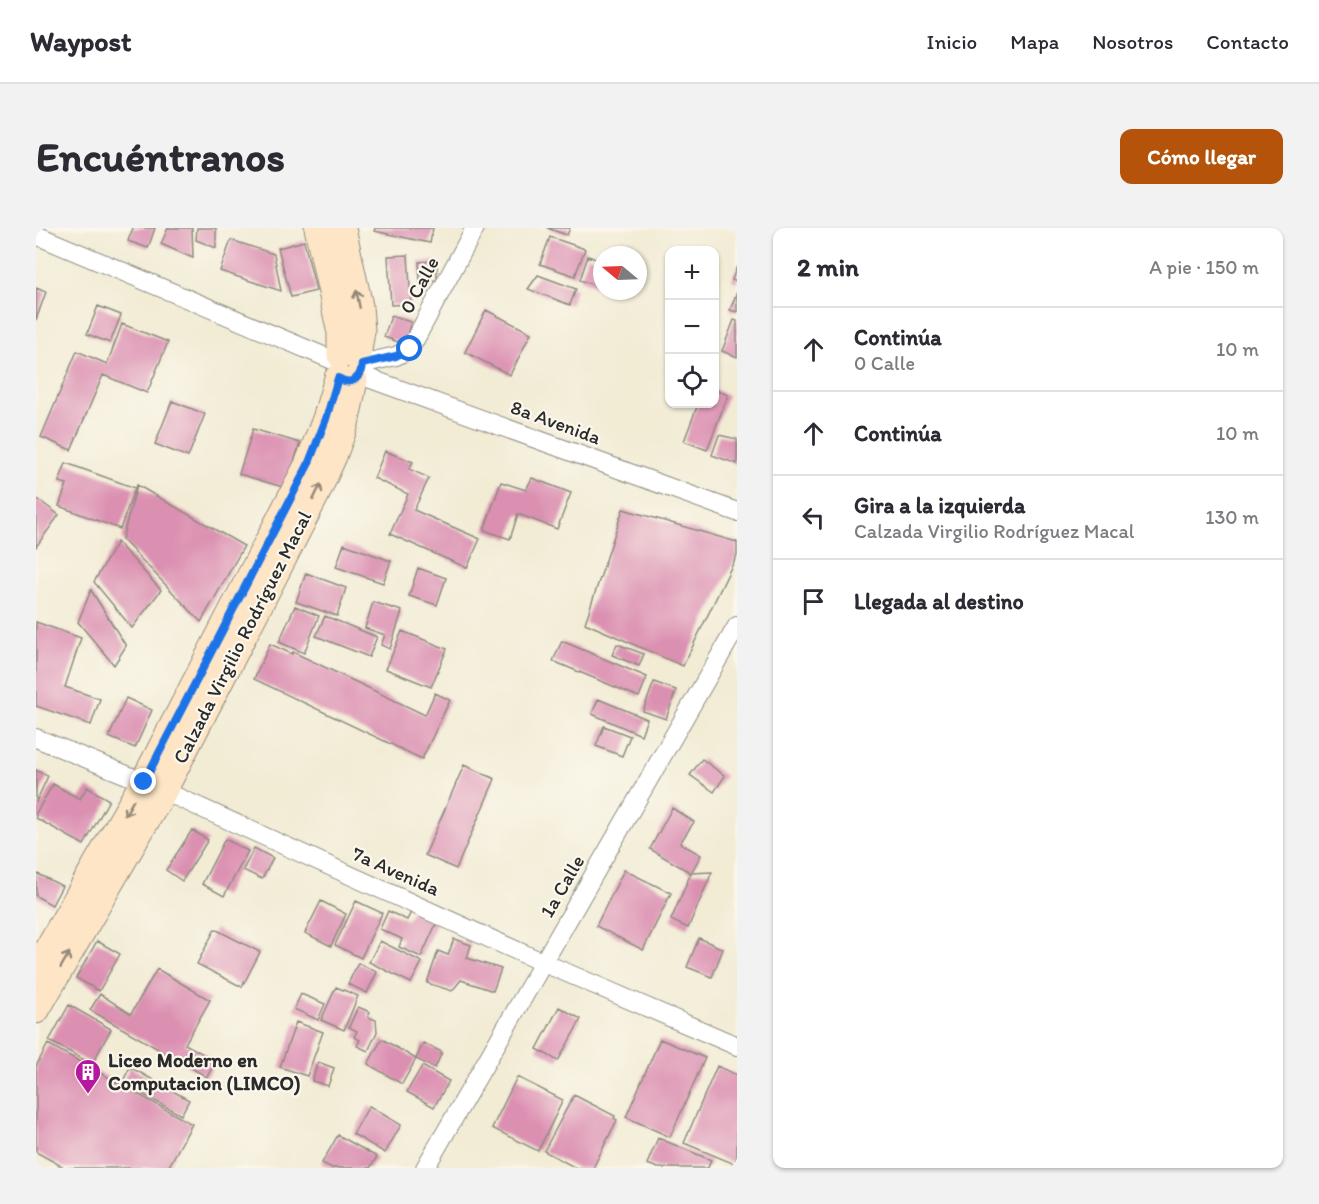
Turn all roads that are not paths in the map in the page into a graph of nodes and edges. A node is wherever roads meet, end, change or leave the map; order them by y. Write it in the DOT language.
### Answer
graph roads {
  1 [pos="318,228"];
  2 [pos="342,228"];
  3 [pos="476,228"];
  4 [pos="36,235"];
  5 [pos="350,367"];
  6 [pos="737,512"];
  7 [pos="737,626"];
  8 [pos="36,738"];
  9 [pos="153,787"];
  10 [pos="544,963"];
  11 [pos="36,970"];
  12 [pos="36,1010"];
  13 [pos="737,1046"];
  14 [pos="425,1168"];
  1 -- 5 [label="street, Calzada Virgilio Rodríguez Macal"];
  5 -- 2 [label="street, Calzada Virgilio Rodríguez Macal, one-way"];
  3 -- 5 [label="street, 0 Calle"];
  4 -- 5 [label="street, 8a Avenida"];
  5 -- 6 [label="street, 8a Avenida"];
  5 -- 9 [label="street, Calzada Virgilio Rodríguez Macal"];
  7 -- 10 [label="street, 1a Calle"];
  8 -- 9 [label="street, 7a Avenida"];
  9 -- 10 [label="street, 7a Avenida"];
  9 -- 11 [label="street, Calzada Virgilio Rodríguez Macal, one-way"];
  12 -- 9 [label="street, Calzada Virgilio Rodríguez Macal, one-way"];
  10 -- 13 [label="street, 7a Avenida"];
  10 -- 14 [label="street, 1a Calle"];
}
